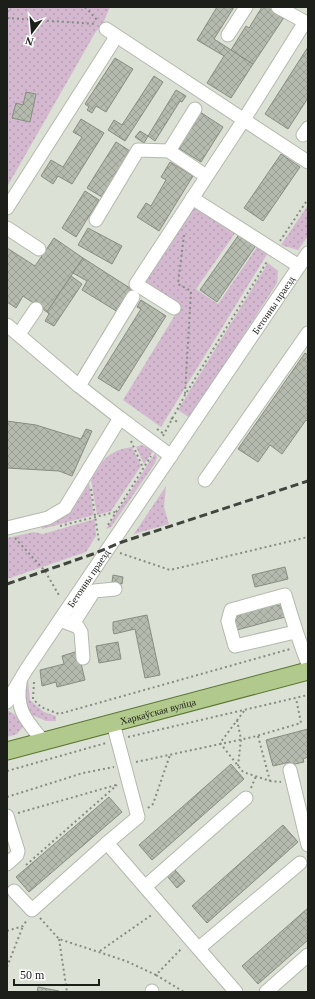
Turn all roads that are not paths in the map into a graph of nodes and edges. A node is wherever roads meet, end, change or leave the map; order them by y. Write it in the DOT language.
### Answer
graph roads {
  1 [pos="246,7"];
  2 [pos="278,7"];
  3 [pos="106,29"];
  4 [pos="228,35"];
  5 [pos="116,37"];
  6 [pos="195,109"];
  7 [pos="243,121"];
  8 [pos="169,151"];
  9 [pos="308,162"];
  10 [pos="206,176"];
  11 [pos="192,198"];
  12 [pos="7,208"];
  13 [pos="96,220"];
  14 [pos="7,228"];
  15 [pos="39,250"];
  16 [pos="308,253"];
  17 [pos="299,266"];
  18 [pos="133,297"];
  19 [pos="174,308"];
  20 [pos="36,309"];
  21 [pos="7,325"];
  22 [pos="19,334"];
  23 [pos="307,338"];
  24 [pos="79,386"];
  25 [pos="120,418"];
  26 [pos="171,456"];
  27 [pos="205,480"];
  28 [pos="8,528"];
  29 [pos="115,589"];
  30 [pos="60,619"];
  31 [pos="73,624"];
  32 [pos="295,632"];
  33 [pos="83,658"];
  34 [pos="308,664"];
  35 [pos="308,671"];
  36 [pos="21,677"];
  37 [pos="7,702"];
  38 [pos="113,723"];
  39 [pos="43,741"];
  40 [pos="7,751"];
  41 [pos="290,770"];
  42 [pos="246,798"];
  43 [pos="7,816"];
  44 [pos="107,843"];
  45 [pos="308,845"];
  46 [pos="300,863"];
  47 [pos="7,864"];
  48 [pos="146,886"];
  49 [pos="14,891"];
  50 [pos="199,948"];
  51 [pos="308,956"];
  52 [pos="236,992"];
  53 [pos="266,992"];
  1 -- 4 [label="street"];
  2 -- 7 [label="street"];
  3 -- 5 [label="street"];
  5 -- 7 [label="street"];
  5 -- 12 [label="street"];
  6 -- 8 [label="street"];
  7 -- 9 [label="street"];
  7 -- 10 [label="street"];
  8 -- 10 [label="street"];
  8 -- 13 [label="street"];
  10 -- 11 [label="street"];
  11 -- 17 [label="street"];
  11 -- 19 [label="street"];
  14 -- 15 [label="street"];
  16 -- 17 [label="street, Бетонны праезд"];
  17 -- 26 [label="street, Бетонны праезд"];
  18 -- 24 [label="street"];
  20 -- 22 [label="street"];
  21 -- 22 [label="street"];
  22 -- 24 [label="street"];
  23 -- 27 [label="street"];
  24 -- 25 [label="street"];
  25 -- 26 [label="street"];
  25 -- 28 [label="street"];
  26 -- 30 [label="street, Бетонны праезд"];
  29 -- 31 [label="street"];
  30 -- 31 [label="street"];
  30 -- 36 [label="street, Бетонны праезд"];
  31 -- 33 [label="street"];
  32 -- 32 [label="street"];
  32 -- 34 [label="street"];
  35 -- 38 [label="main road, Харкаўская вуліца"];
  36 -- 37 [label="street, Бетонны праезд"];
  36 -- 39 [label="street"];
  38 -- 39 [label="main road, Харкаўская вуліца"];
  38 -- 44 [label="street"];
  39 -- 40 [label="main road, Харкаўская вуліца"];
  41 -- 45 [label="street"];
  42 -- 48 [label="street"];
  43 -- 47 [label="street"];
  44 -- 48 [label="street"];
  44 -- 49 [label="street"];
  46 -- 50 [label="street"];
  48 -- 50 [label="street"];
  50 -- 52 [label="street"];
  51 -- 53 [label="street"];
}
